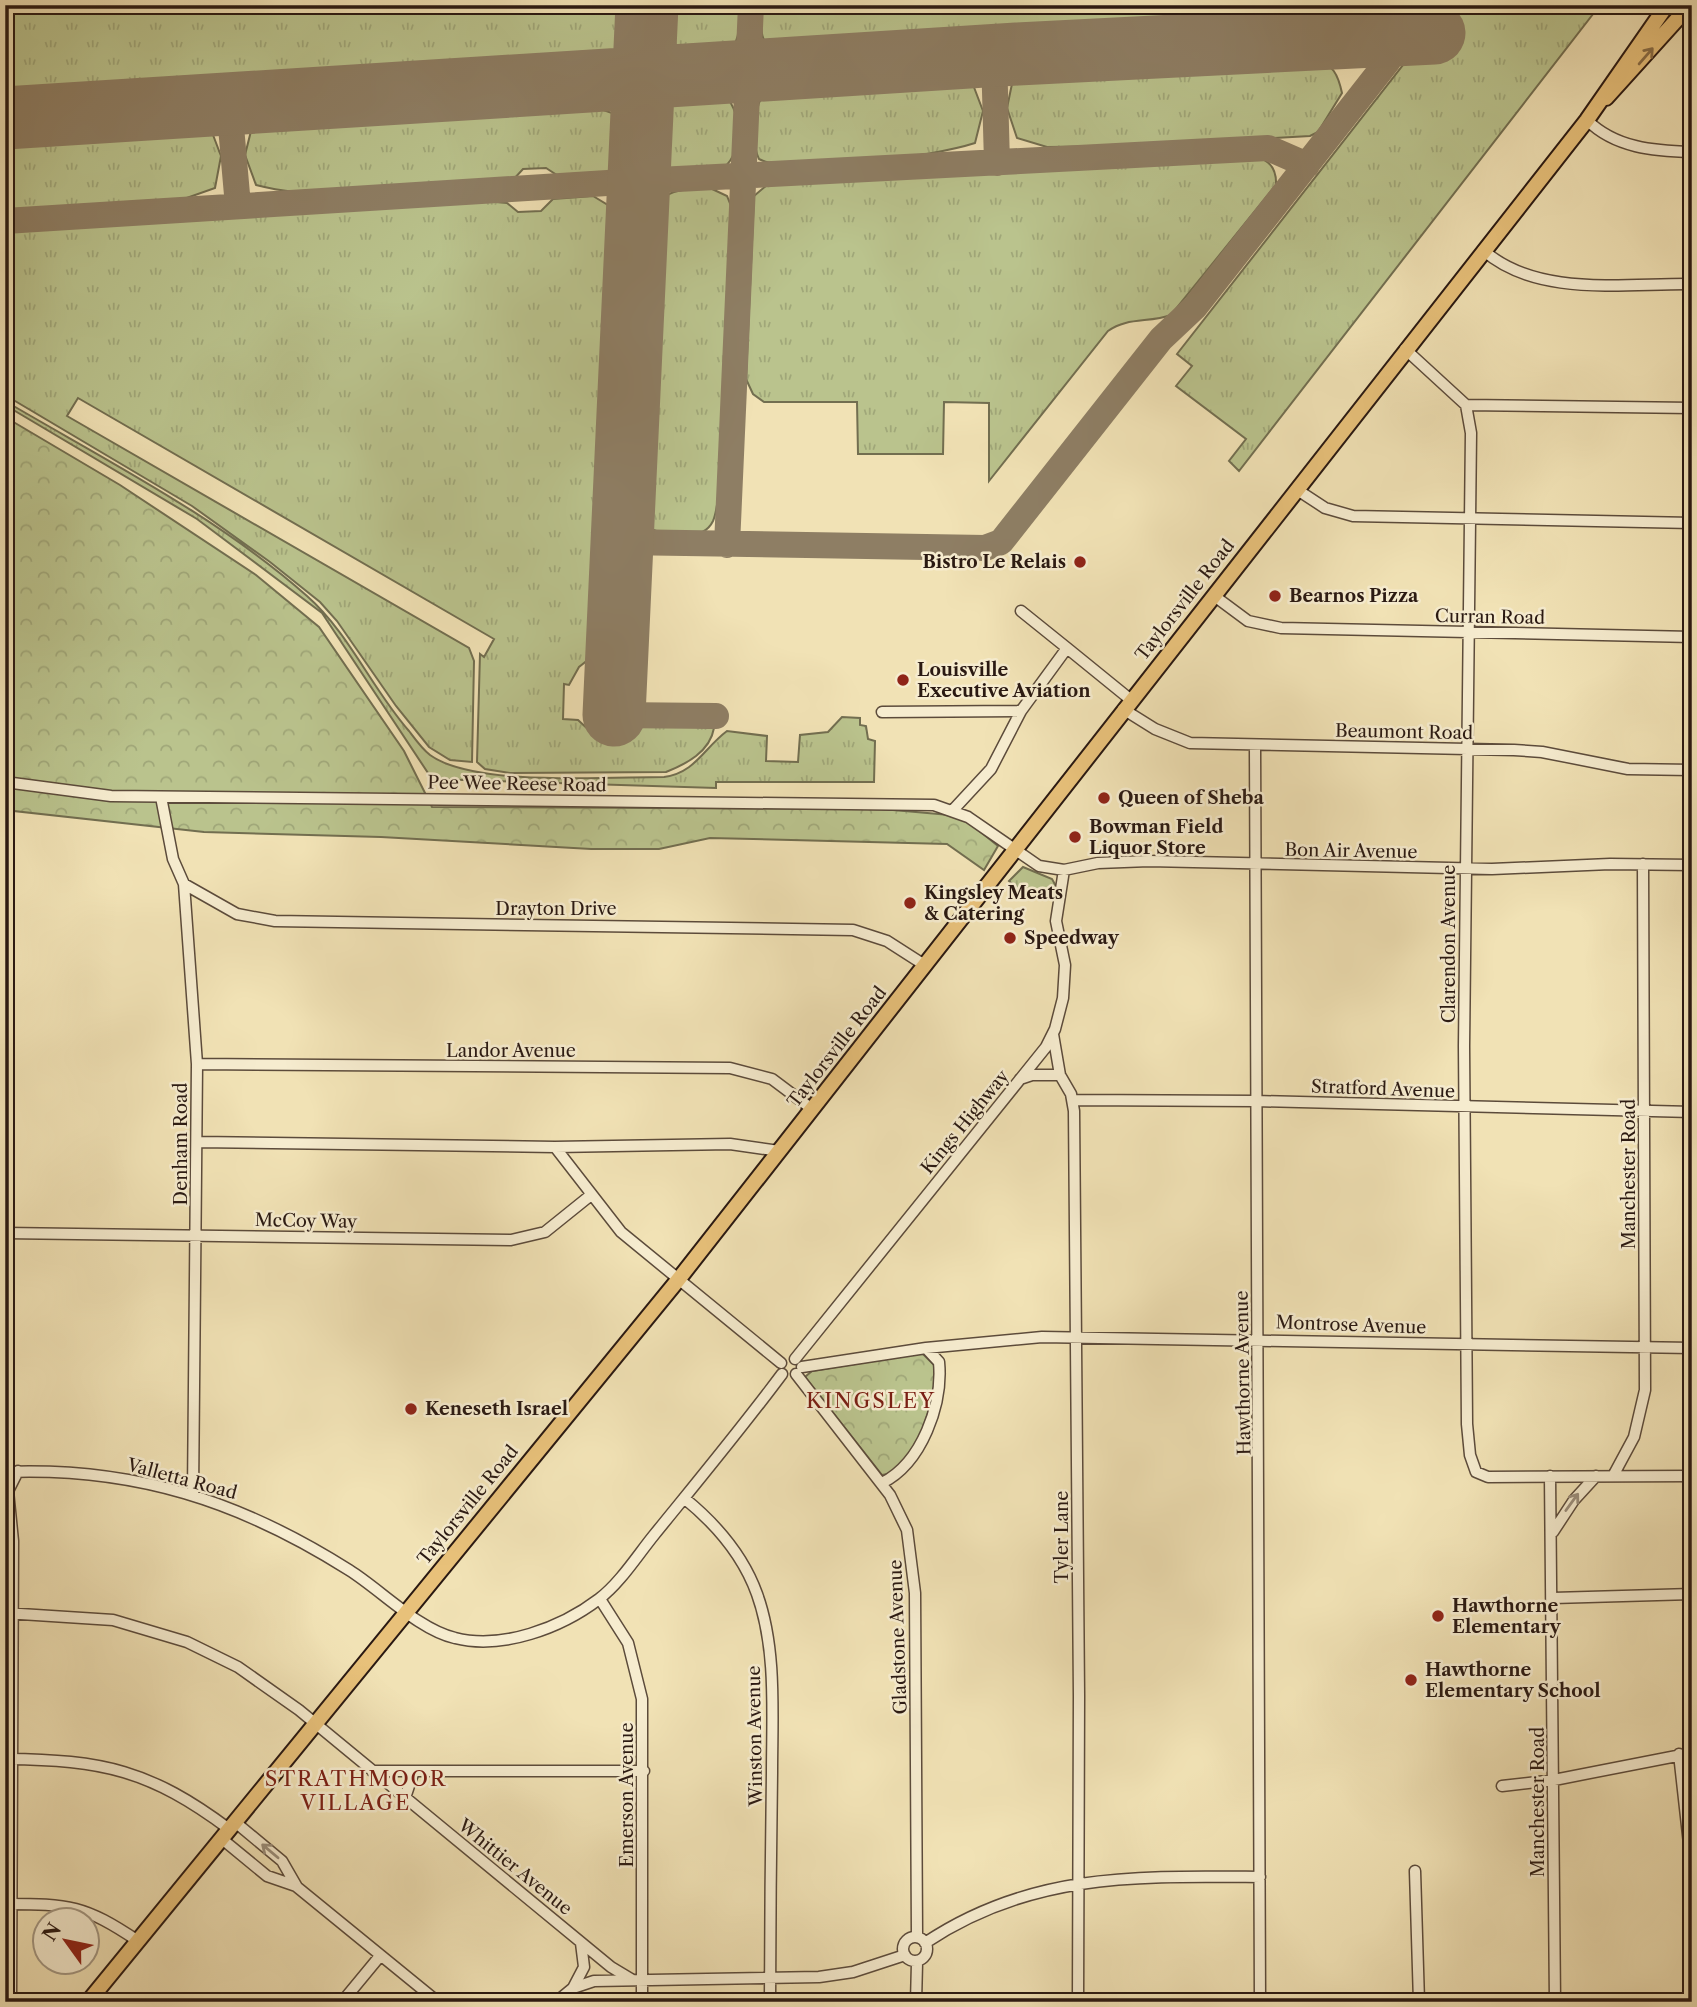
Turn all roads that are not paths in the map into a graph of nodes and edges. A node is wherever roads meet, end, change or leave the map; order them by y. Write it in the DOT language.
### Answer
graph roads {
  1 [pos="1667,5"];
  2 [pos="1689,5"];
  3 [pos="1600,104"];
  4 [pos="1587,120"];
  5 [pos="1692,152"];
  6 [pos="1483,250"];
  7 [pos="1692,284"];
  8 [pos="1405,349"];
  9 [pos="1466,405"];
  10 [pos="1692,408"];
  11 [pos="1296,489"];
  12 [pos="1471,520"];
  13 [pos="1692,523"];
  14 [pos="1213,595"];
  15 [pos="1021,611"];
  16 [pos="1470,632"];
  17 [pos="1692,637"];
  18 [pos="1067,648"];
  19 [pos="1127,704"];
  20 [pos="1021,711"];
  21 [pos="882,712"];
  22 [pos="1255,745"];
  23 [pos="1467,748"];
  24 [pos="1692,770"];
  25 [pos="5,782"];
  26 [pos="161,797"];
  27 [pos="953,810"];
  28 [pos="1017,849"];
  29 [pos="1255,863"];
  30 [pos="1643,864"];
  31 [pos="1692,865"];
  32 [pos="1465,868"];
  33 [pos="1064,870"];
  34 [pos="184,884"];
  35 [pos="926,966"];
  36 [pos="1052,1034"];
  37 [pos="197,1064"];
  38 [pos="1060,1075"];
  39 [pos="1020,1079"];
  40 [pos="1073,1100"];
  41 [pos="1256,1101"];
  42 [pos="1465,1107"];
  43 [pos="1644,1109"];
  44 [pos="813,1110"];
  45 [pos="1692,1112"];
  46 [pos="198,1142"];
  47 [pos="555,1147"];
  48 [pos="779,1151"];
  49 [pos="591,1195"];
  50 [pos="5,1233"];
  51 [pos="197,1235"];
  52 [pos="678,1280"];
  53 [pos="1075,1336"];
  54 [pos="1257,1339"];
  55 [pos="952,1345"];
  56 [pos="1467,1345"];
  57 [pos="1646,1347"];
  58 [pos="926,1348"];
  59 [pos="1692,1348"];
  60 [pos="939,1362"];
  61 [pos="781,1363"];
  62 [pos="798,1367"];
  63 [pos="782,1374"];
  64 [pos="18,1471"];
  65 [pos="5,1472"];
  66 [pos="1550,1476"];
  67 [pos="1595,1476"];
  68 [pos="1613,1476"];
  69 [pos="1692,1476"];
  70 [pos="882,1483"];
  71 [pos="193,1494"];
  72 [pos="684,1498"];
  73 [pos="7,1503"];
  74 [pos="1553,1532"];
  75 [pos="1692,1594"];
  76 [pos="1553,1598"];
  77 [pos="600,1599"];
  78 [pos="408,1611"];
  79 [pos="9,1613"];
  80 [pos="315,1723"];
  81 [pos="1692,1753"];
  82 [pos="1679,1754"];
  83 [pos="8,1759"];
  84 [pos="372,1771"];
  85 [pos="414,1771"];
  86 [pos="644,1771"];
  87 [pos="1554,1780"];
  88 [pos="1502,1786"];
  89 [pos="405,1798"];
  90 [pos="229,1830"];
  91 [pos="1415,1871"];
  92 [pos="1692,1871"];
  93 [pos="1261,1877"];
  94 [pos="1077,1883"];
  95 [pos="297,1887"];
  96 [pos="8,1904"];
  97 [pos="917,1934"];
  98 [pos="138,1941"];
  99 [pos="580,1941"];
  100 [pos="925,1943"];
  101 [pos="905,1955"];
  102 [pos="380,1956"];
  103 [pos="916,1963"];
  104 [pos="637,1979"];
  105 [pos="771,1979"];
  106 [pos="573,1988"];
  107 [pos="95,1999"];
  108 [pos="11,2002"];
  109 [pos="342,2002"];
  110 [pos="438,2002"];
  111 [pos="556,2002"];
  112 [pos="642,2002"];
  113 [pos="771,2002"];
  114 [pos="916,2002"];
  115 [pos="1078,2002"];
  116 [pos="1260,2002"];
  117 [pos="1419,2002"];
  118 [pos="1555,2002"];
  1 -- 3 [label="main road, Taylorsville Road"];
  3 -- 2 [label="main road, Taylorsville Road, one-way"];
  3 -- 4 [label="main road, Taylorsville Road"];
  4 -- 5 [label="street"];
  4 -- 6 [label="main road, Taylorsville Road"];
  6 -- 7 [label="street"];
  6 -- 8 [label="main road, Taylorsville Road"];
  8 -- 9 [label="street"];
  8 -- 11 [label="main road, Taylorsville Road"];
  9 -- 10 [label="street"];
  9 -- 12 [label="street, Clarendon Avenue"];
  11 -- 12 [label="street"];
  11 -- 14 [label="main road, Taylorsville Road"];
  12 -- 13 [label="street"];
  12 -- 16 [label="street, Clarendon Avenue"];
  14 -- 16 [label="street, Curran Road"];
  14 -- 19 [label="main road, Taylorsville Road"];
  15 -- 18 [label="street, Beaumont Road"];
  16 -- 17 [label="street, Curran Road"];
  16 -- 23 [label="street, Clarendon Avenue"];
  18 -- 19 [label="street, Beaumont Road"];
  18 -- 20 [label="street"];
  19 -- 22 [label="street, Beaumont Road"];
  19 -- 28 [label="main road, Taylorsville Road"];
  20 -- 21 [label="street"];
  20 -- 27 [label="street"];
  22 -- 23 [label="street, Beaumont Road"];
  22 -- 29 [label="street, Hawthorne Avenue"];
  23 -- 24 [label="street, Beaumont Road"];
  23 -- 32 [label="street, Clarendon Avenue"];
  25 -- 26 [label="street, Pee Wee Reese Road"];
  26 -- 27 [label="street, Pee Wee Reese Road"];
  26 -- 34 [label="street, Denham Road"];
  27 -- 28 [label="street, Pee Wee Reese Road"];
  28 -- 33 [label="street, Bon Air Avenue"];
  28 -- 35 [label="main road, Taylorsville Road"];
  29 -- 32 [label="street, Bon Air Avenue"];
  29 -- 33 [label="street, Bon Air Avenue"];
  29 -- 41 [label="street, Hawthorne Avenue"];
  30 -- 31 [label="street, Bon Air Avenue"];
  30 -- 32 [label="street, Bon Air Avenue"];
  30 -- 43 [label="street, Manchester Road"];
  32 -- 42 [label="street, Clarendon Avenue"];
  33 -- 36 [label="street, Kings Highway"];
  34 -- 35 [label="street, Drayton Drive"];
  34 -- 37 [label="street, Denham Road"];
  35 -- 44 [label="main road, Taylorsville Road"];
  36 -- 38 [label="street, Tyler Lane"];
  36 -- 39 [label="street, Kings Highway"];
  37 -- 44 [label="street, Landor Avenue"];
  37 -- 46 [label="street, Denham Road"];
  38 -- 39 [label="street"];
  38 -- 40 [label="street, Tyler Lane"];
  39 -- 62 [label="street, Kings Highway"];
  40 -- 41 [label="street, Stratford Avenue"];
  40 -- 53 [label="street, Tyler Lane"];
  41 -- 42 [label="street, Stratford Avenue"];
  41 -- 54 [label="street, Hawthorne Avenue"];
  42 -- 43 [label="street, Stratford Avenue"];
  42 -- 56 [label="street, Clarendon Avenue"];
  43 -- 45 [label="street, Stratford Avenue"];
  43 -- 57 [label="street, Manchester Road"];
  44 -- 48 [label="main road, Taylorsville Road"];
  46 -- 47 [label="street"];
  46 -- 51 [label="street, Denham Road"];
  47 -- 48 [label="street"];
  47 -- 49 [label="street"];
  48 -- 52 [label="main road, Taylorsville Road"];
  49 -- 51 [label="street, McCoy Way"];
  49 -- 52 [label="street"];
  50 -- 51 [label="street, McCoy Way"];
  51 -- 71 [label="street, Denham Road"];
  52 -- 61 [label="street"];
  52 -- 78 [label="main road, Taylorsville Road"];
  53 -- 54 [label="street, Montrose Avenue"];
  53 -- 55 [label="street, Montrose Avenue"];
  53 -- 94 [label="street, Tyler Lane"];
  54 -- 56 [label="street, Montrose Avenue"];
  54 -- 93 [label="street, Hawthorne Avenue"];
  55 -- 58 [label="street, Montrose Avenue"];
  55 -- 60 [label="street"];
  56 -- 57 [label="street, Montrose Avenue"];
  56 -- 66 [label="street, Clarendon Avenue"];
  57 -- 59 [label="street, Montrose Avenue"];
  57 -- 68 [label="street, Manchester Road"];
  58 -- 60 [label="street"];
  58 -- 62 [label="street, Montrose Avenue"];
  60 -- 70 [label="street"];
  61 -- 62 [label="street"];
  61 -- 63 [label="street"];
  62 -- 63 [label="street"];
  62 -- 70 [label="street, Gladstone Avenue"];
  63 -- 72 [label="street"];
  64 -- 65 [label="street, Valletta Road"];
  64 -- 71 [label="street, Valletta Road"];
  64 -- 73 [label="street"];
  66 -- 67 [label="street"];
  66 -- 74 [label="street, Manchester Road"];
  67 -- 68 [label="street"];
  74 -- 67 [label="street, one-way"];
  68 -- 69 [label="street"];
  70 -- 97 [label="street, Gladstone Avenue"];
  71 -- 78 [label="street, Valletta Road"];
  72 -- 77 [label="street"];
  72 -- 105 [label="street, Winston Avenue"];
  73 -- 79 [label="street"];
  74 -- 76 [label="street, Manchester Road"];
  75 -- 76 [label="street"];
  76 -- 87 [label="street, Manchester Road"];
  77 -- 78 [label="street"];
  77 -- 86 [label="street, Emerson Avenue"];
  78 -- 80 [label="main road, Taylorsville Road"];
  79 -- 80 [label="street, Whittier Avenue"];
  79 -- 83 [label="street"];
  80 -- 84 [label="street, Whittier Avenue"];
  80 -- 90 [label="main road, Taylorsville Road"];
  81 -- 82 [label="street"];
  82 -- 87 [label="street"];
  82 -- 92 [label="street"];
  83 -- 90 [label="street"];
  83 -- 96 [label="street"];
  84 -- 85 [label="street"];
  84 -- 89 [label="street, Whittier Avenue"];
  85 -- 86 [label="street"];
  85 -- 89 [label="street"];
  86 -- 104 [label="street, Emerson Avenue"];
  87 -- 88 [label="street"];
  87 -- 118 [label="street, Manchester Road"];
  89 -- 99 [label="street, Whittier Avenue"];
  95 -- 90 [label="street, one-way"];
  90 -- 95 [label="street"];
  90 -- 98 [label="main road, Taylorsville Road"];
  91 -- 117 [label="street"];
  93 -- 94 [label="street"];
  93 -- 116 [label="street, Hawthorne Avenue"];
  94 -- 100 [label="street"];
  94 -- 115 [label="street, Tyler Lane"];
  95 -- 102 [label="street"];
  96 -- 98 [label="street"];
  96 -- 108 [label="street"];
  97 -- 100 [label="street"];
  97 -- 101 [label="street"];
  98 -- 107 [label="main road, Taylorsville Road"];
  99 -- 104 [label="street, Whittier Avenue"];
  99 -- 106 [label="street"];
  100 -- 103 [label="street"];
  101 -- 103 [label="street"];
  101 -- 105 [label="street"];
  102 -- 109 [label="street"];
  102 -- 110 [label="street"];
  103 -- 114 [label="street"];
  104 -- 105 [label="street"];
  104 -- 106 [label="street"];
  104 -- 112 [label="street, Emerson Avenue"];
  105 -- 113 [label="street, Winston Avenue"];
  106 -- 111 [label="street"];
}
